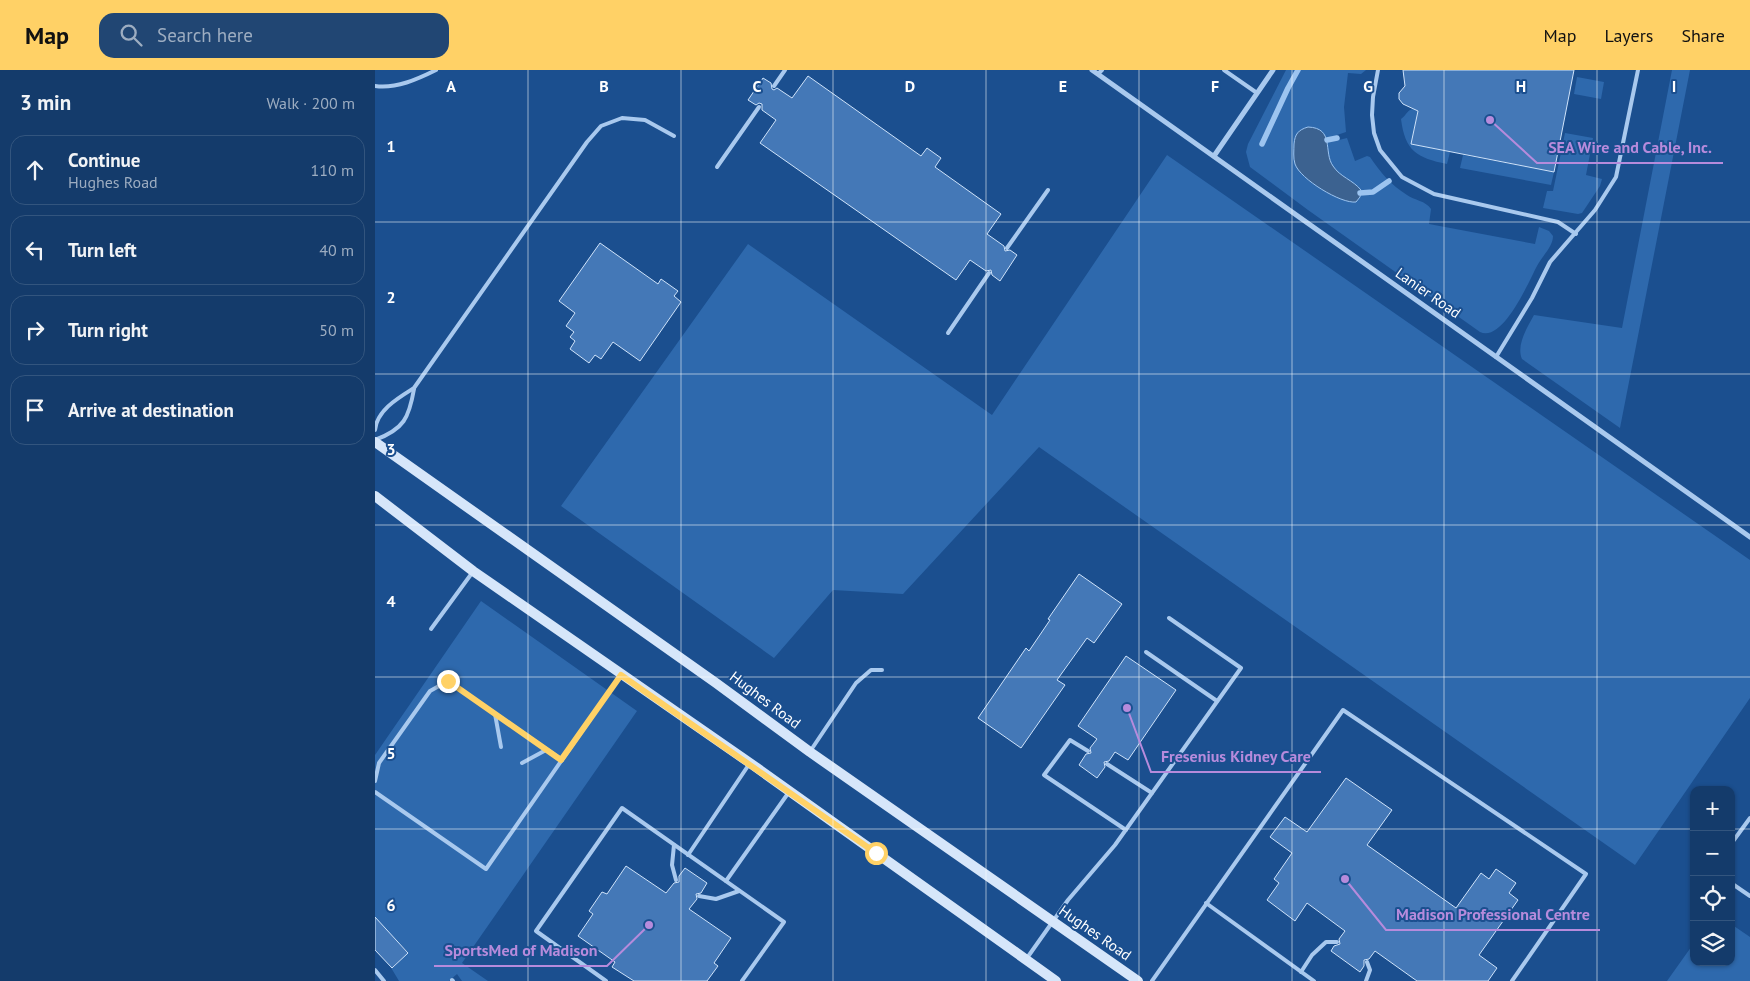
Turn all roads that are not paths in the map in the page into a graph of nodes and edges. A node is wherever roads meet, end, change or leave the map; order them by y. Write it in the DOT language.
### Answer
graph roads {
  1 [pos="436,70"];
  2 [pos="785,70"];
  3 [pos="1092,70"];
  4 [pos="1223,70"];
  5 [pos="1273,70"];
  6 [pos="1378,70"];
  7 [pos="1637,70"];
  8 [pos="1100,72"];
  9 [pos="375,86"];
  10 [pos="774,86"];
  11 [pos="1257,93"];
  12 [pos="759,108"];
  13 [pos="674,136"];
  14 [pos="1214,156"];
  15 [pos="717,167"];
  16 [pos="1048,190"];
  17 [pos="1576,234"];
  18 [pos="1007,248"];
  19 [pos="989,273"];
  20 [pos="948,332"];
  21 [pos="1496,357"];
  22 [pos="414,388"];
  23 [pos="375,430"];
  24 [pos="375,441"];
  25 [pos="375,496"];
  26 [pos="1750,537"];
  27 [pos="473,571"];
  28 [pos="1169,618"];
  29 [pos="431,629"];
  30 [pos="1146,652"];
  31 [pos="883,670"];
  32 [pos="621,675"];
  33 [pos="1217,701"];
  34 [pos="495,714"];
  35 [pos="501,747"];
  36 [pos="546,750"];
  37 [pos="1088,751"];
  38 [pos="810,752"];
  39 [pos="561,760"];
  40 [pos="522,762"];
  41 [pos="749,763"];
  42 [pos="1107,764"];
  43 [pos="375,781"];
  44 [pos="375,792"];
  45 [pos="789,792"];
  46 [pos="1152,793"];
  47 [pos="1750,818"];
  48 [pos="1126,830"];
  49 [pos="1735,839"];
  50 [pos="674,844"];
  51 [pos="688,855"];
  52 [pos="676,880"];
  53 [pos="725,881"];
  54 [pos="1735,886"];
  55 [pos="739,891"];
  56 [pos="699,896"];
  57 [pos="1750,896"];
  58 [pos="1206,903"];
  59 [pos="1052,921"];
  60 [pos="1337,942"];
  61 [pos="1026,959"];
  62 [pos="1367,962"];
  63 [pos="375,970"];
  64 [pos="1301,972"];
  65 [pos="384,981"];
  66 [pos="606,981"];
  67 [pos="741,981"];
  68 [pos="1056,981"];
  69 [pos="1138,981"];
  70 [pos="1152,981"];
  71 [pos="1314,981"];
  72 [pos="1366,981"];
  73 [pos="1511,981"];
  1 -- 9 [label="lane"];
  2 -- 10 [label="lane"];
  3 -- 8 [label="street, Lanier Road"];
  4 -- 11 [label="lane"];
  5 -- 11 [label="street"];
  6 -- 17 [label="lane"];
  7 -- 17 [label="lane"];
  8 -- 14 [label="street, Lanier Road"];
  11 -- 14 [label="street"];
  12 -- 15 [label="lane"];
  13 -- 22 [label="lane"];
  14 -- 21 [label="street, Lanier Road"];
  16 -- 18 [label="lane"];
  17 -- 21 [label="lane"];
  19 -- 20 [label="lane"];
  21 -- 26 [label="street, Lanier Road"];
  22 -- 23 [label="lane"];
  22 -- 24 [label="lane"];
  24 -- 38 [label="main road, Hughes Road"];
  25 -- 27 [label="main road"];
  27 -- 29 [label="lane"];
  27 -- 32 [label="main road"];
  28 -- 33 [label="lane"];
  30 -- 33 [label="lane"];
  31 -- 38 [label="lane"];
  32 -- 39 [label="lane"];
  32 -- 41 [label="main road"];
  33 -- 46 [label="lane"];
  34 -- 35 [label="lane"];
  34 -- 36 [label="lane"];
  34 -- 43 [label="lane"];
  36 -- 39 [label="lane"];
  36 -- 40 [label="lane"];
  37 -- 48 [label="lane"];
  38 -- 59 [label="main road, Hughes Road"];
  39 -- 44 [label="lane"];
  41 -- 45 [label="main road"];
  41 -- 51 [label="lane"];
  42 -- 46 [label="lane"];
  45 -- 53 [label="lane"];
  45 -- 61 [label="main road"];
  46 -- 48 [label="lane"];
  47 -- 49 [label="lane"];
  48 -- 59 [label="lane"];
  50 -- 51 [label="lane"];
  50 -- 52 [label="lane"];
  50 -- 66 [label="lane"];
  51 -- 53 [label="lane"];
  53 -- 55 [label="lane"];
  54 -- 57 [label="lane"];
  55 -- 56 [label="lane"];
  55 -- 67 [label="lane"];
  58 -- 64 [label="lane"];
  58 -- 70 [label="lane"];
  58 -- 73 [label="lane"];
  59 -- 61 [label="lane"];
  59 -- 69 [label="main road, Hughes Road"];
  60 -- 64 [label="lane"];
  61 -- 68 [label="main road"];
  62 -- 72 [label="lane"];
  63 -- 65 [label="lane"];
  64 -- 71 [label="lane"];
}
